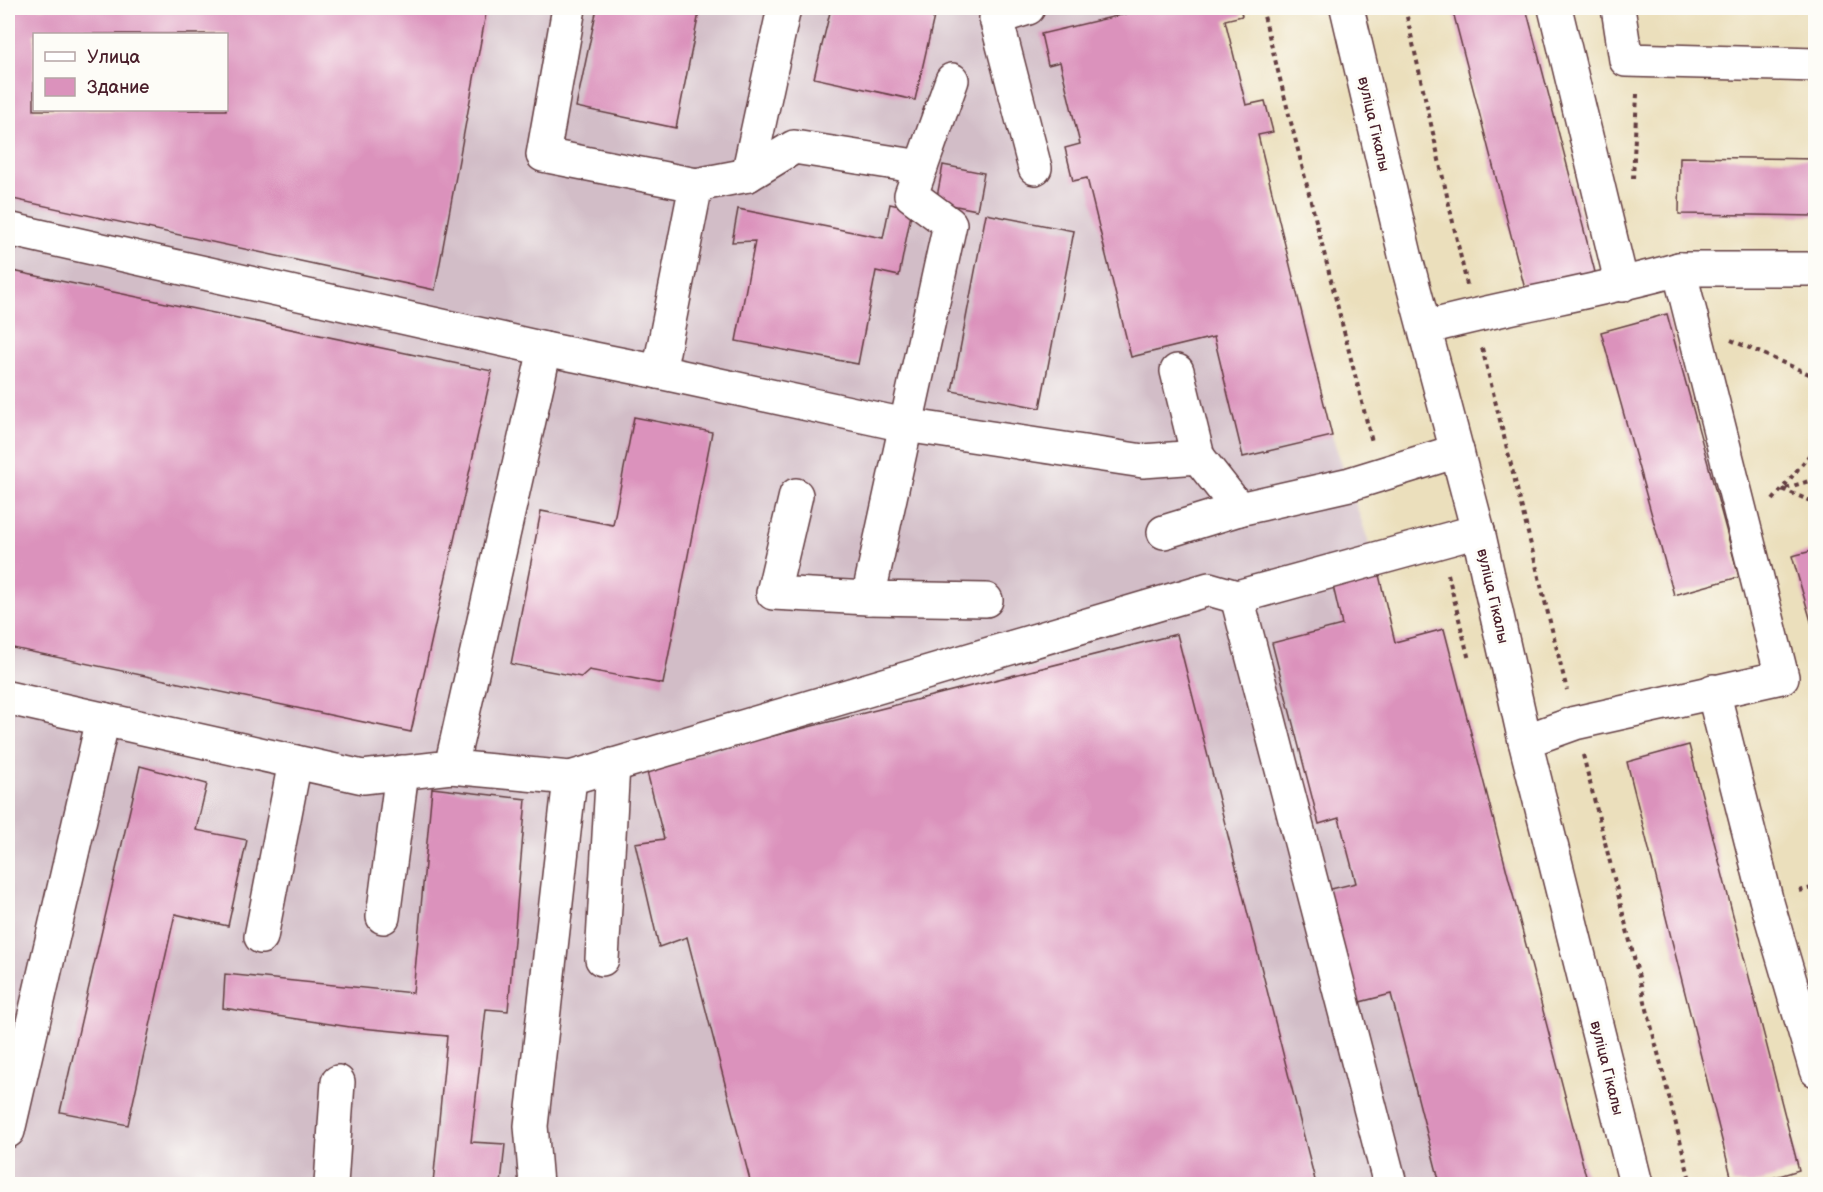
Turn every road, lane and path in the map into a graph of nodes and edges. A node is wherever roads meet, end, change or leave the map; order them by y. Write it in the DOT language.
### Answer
graph roads {
  1 [pos="569,8"];
  2 [pos="784,8"];
  3 [pos="1028,8"];
  4 [pos="1262,8"];
  5 [pos="1347,8"];
  6 [pos="1405,8"];
  7 [pos="1555,8"];
  8 [pos="1618,8"];
  9 [pos="1638,60"];
  10 [pos="1815,65"];
  11 [pos="952,80"];
  12 [pos="921,167"];
  13 [pos="1035,168"];
  14 [pos="748,175"];
  15 [pos="696,185"];
  16 [pos="1632,186"];
  17 [pos="8,229"];
  18 [pos="1679,269"];
  19 [pos="1815,269"];
  20 [pos="1622,285"];
  21 [pos="1474,315"];
  22 [pos="1693,323"];
  23 [pos="1425,328"];
  24 [pos="545,349"];
  25 [pos="1177,371"];
  26 [pos="660,372"];
  27 [pos="1815,377"];
  28 [pos="904,425"];
  29 [pos="1815,447"];
  30 [pos="1457,451"];
  31 [pos="1198,457"];
  32 [pos="1386,472"];
  33 [pos="1815,479"];
  34 [pos="1782,489"];
  35 [pos="796,495"];
  36 [pos="1815,503"];
  37 [pos="1239,509"];
  38 [pos="1478,531"];
  39 [pos="1164,532"];
  40 [pos="1746,534"];
  41 [pos="1237,597"];
  42 [pos="868,598"];
  43 [pos="986,600"];
  44 [pos="1713,691"];
  45 [pos="8,698"];
  46 [pos="103,719"];
  47 [pos="1575,723"];
  48 [pos="1525,741"];
  49 [pos="295,762"];
  50 [pos="613,765"];
  51 [pos="451,767"];
  52 [pos="402,772"];
  53 [pos="570,778"];
  54 [pos="383,917"];
  55 [pos="261,937"];
  56 [pos="602,959"];
  57 [pos="1815,1070"];
  58 [pos="338,1082"];
  59 [pos="8,1131"];
  60 [pos="332,1185"];
  61 [pos="536,1185"];
  62 [pos="1390,1185"];
  63 [pos="1636,1185"];
  64 [pos="1690,1185"];
  1 -- 15 [label="street"];
  2 -- 14 [label="street"];
  3 -- 13 [label="street"];
  4 -- 32 [label="path"];
  5 -- 23 [label="street, вуліца Гікалы"];
  6 -- 21 [label="path"];
  7 -- 20 [label="street"];
  8 -- 9 [label="street"];
  9 -- 10 [label="street"];
  9 -- 16 [label="path"];
  11 -- 12 [label="street"];
  12 -- 14 [label="street"];
  12 -- 28 [label="street"];
  14 -- 15 [label="street"];
  15 -- 26 [label="street"];
  17 -- 24 [label="street"];
  18 -- 19 [label="street"];
  18 -- 20 [label="street"];
  18 -- 22 [label="street"];
  20 -- 21 [label="street"];
  21 -- 23 [label="street"];
  21 -- 47 [label="path"];
  22 -- 27 [label="path"];
  22 -- 40 [label="street"];
  23 -- 30 [label="street, вуліца Гікалы"];
  24 -- 26 [label="street"];
  24 -- 51 [label="street"];
  25 -- 31 [label="street"];
  26 -- 28 [label="street"];
  28 -- 31 [label="street"];
  28 -- 42 [label="street"];
  29 -- 34 [label="path"];
  30 -- 32 [label="street"];
  30 -- 38 [label="street, вуліца Гікалы"];
  31 -- 37 [label="street"];
  32 -- 37 [label="street"];
  33 -- 34 [label="path"];
  34 -- 36 [label="path"];
  34 -- 40 [label="path"];
  35 -- 42 [label="street"];
  37 -- 39 [label="street"];
  38 -- 41 [label="street"];
  38 -- 48 [label="street, вуліца Гікалы"];
  40 -- 44 [label="street"];
  41 -- 50 [label="street"];
  41 -- 62 [label="street"];
  42 -- 43 [label="street"];
  44 -- 47 [label="street"];
  44 -- 57 [label="street"];
  45 -- 46 [label="street"];
  46 -- 49 [label="street"];
  46 -- 59 [label="street"];
  47 -- 48 [label="street"];
  47 -- 64 [label="path"];
  48 -- 63 [label="street, вуліца Гікалы"];
  49 -- 52 [label="street"];
  49 -- 55 [label="street"];
  50 -- 53 [label="street"];
  50 -- 56 [label="street"];
  51 -- 52 [label="street"];
  51 -- 53 [label="street"];
  52 -- 54 [label="street"];
  53 -- 61 [label="street"];
  58 -- 60 [label="street"];
}
